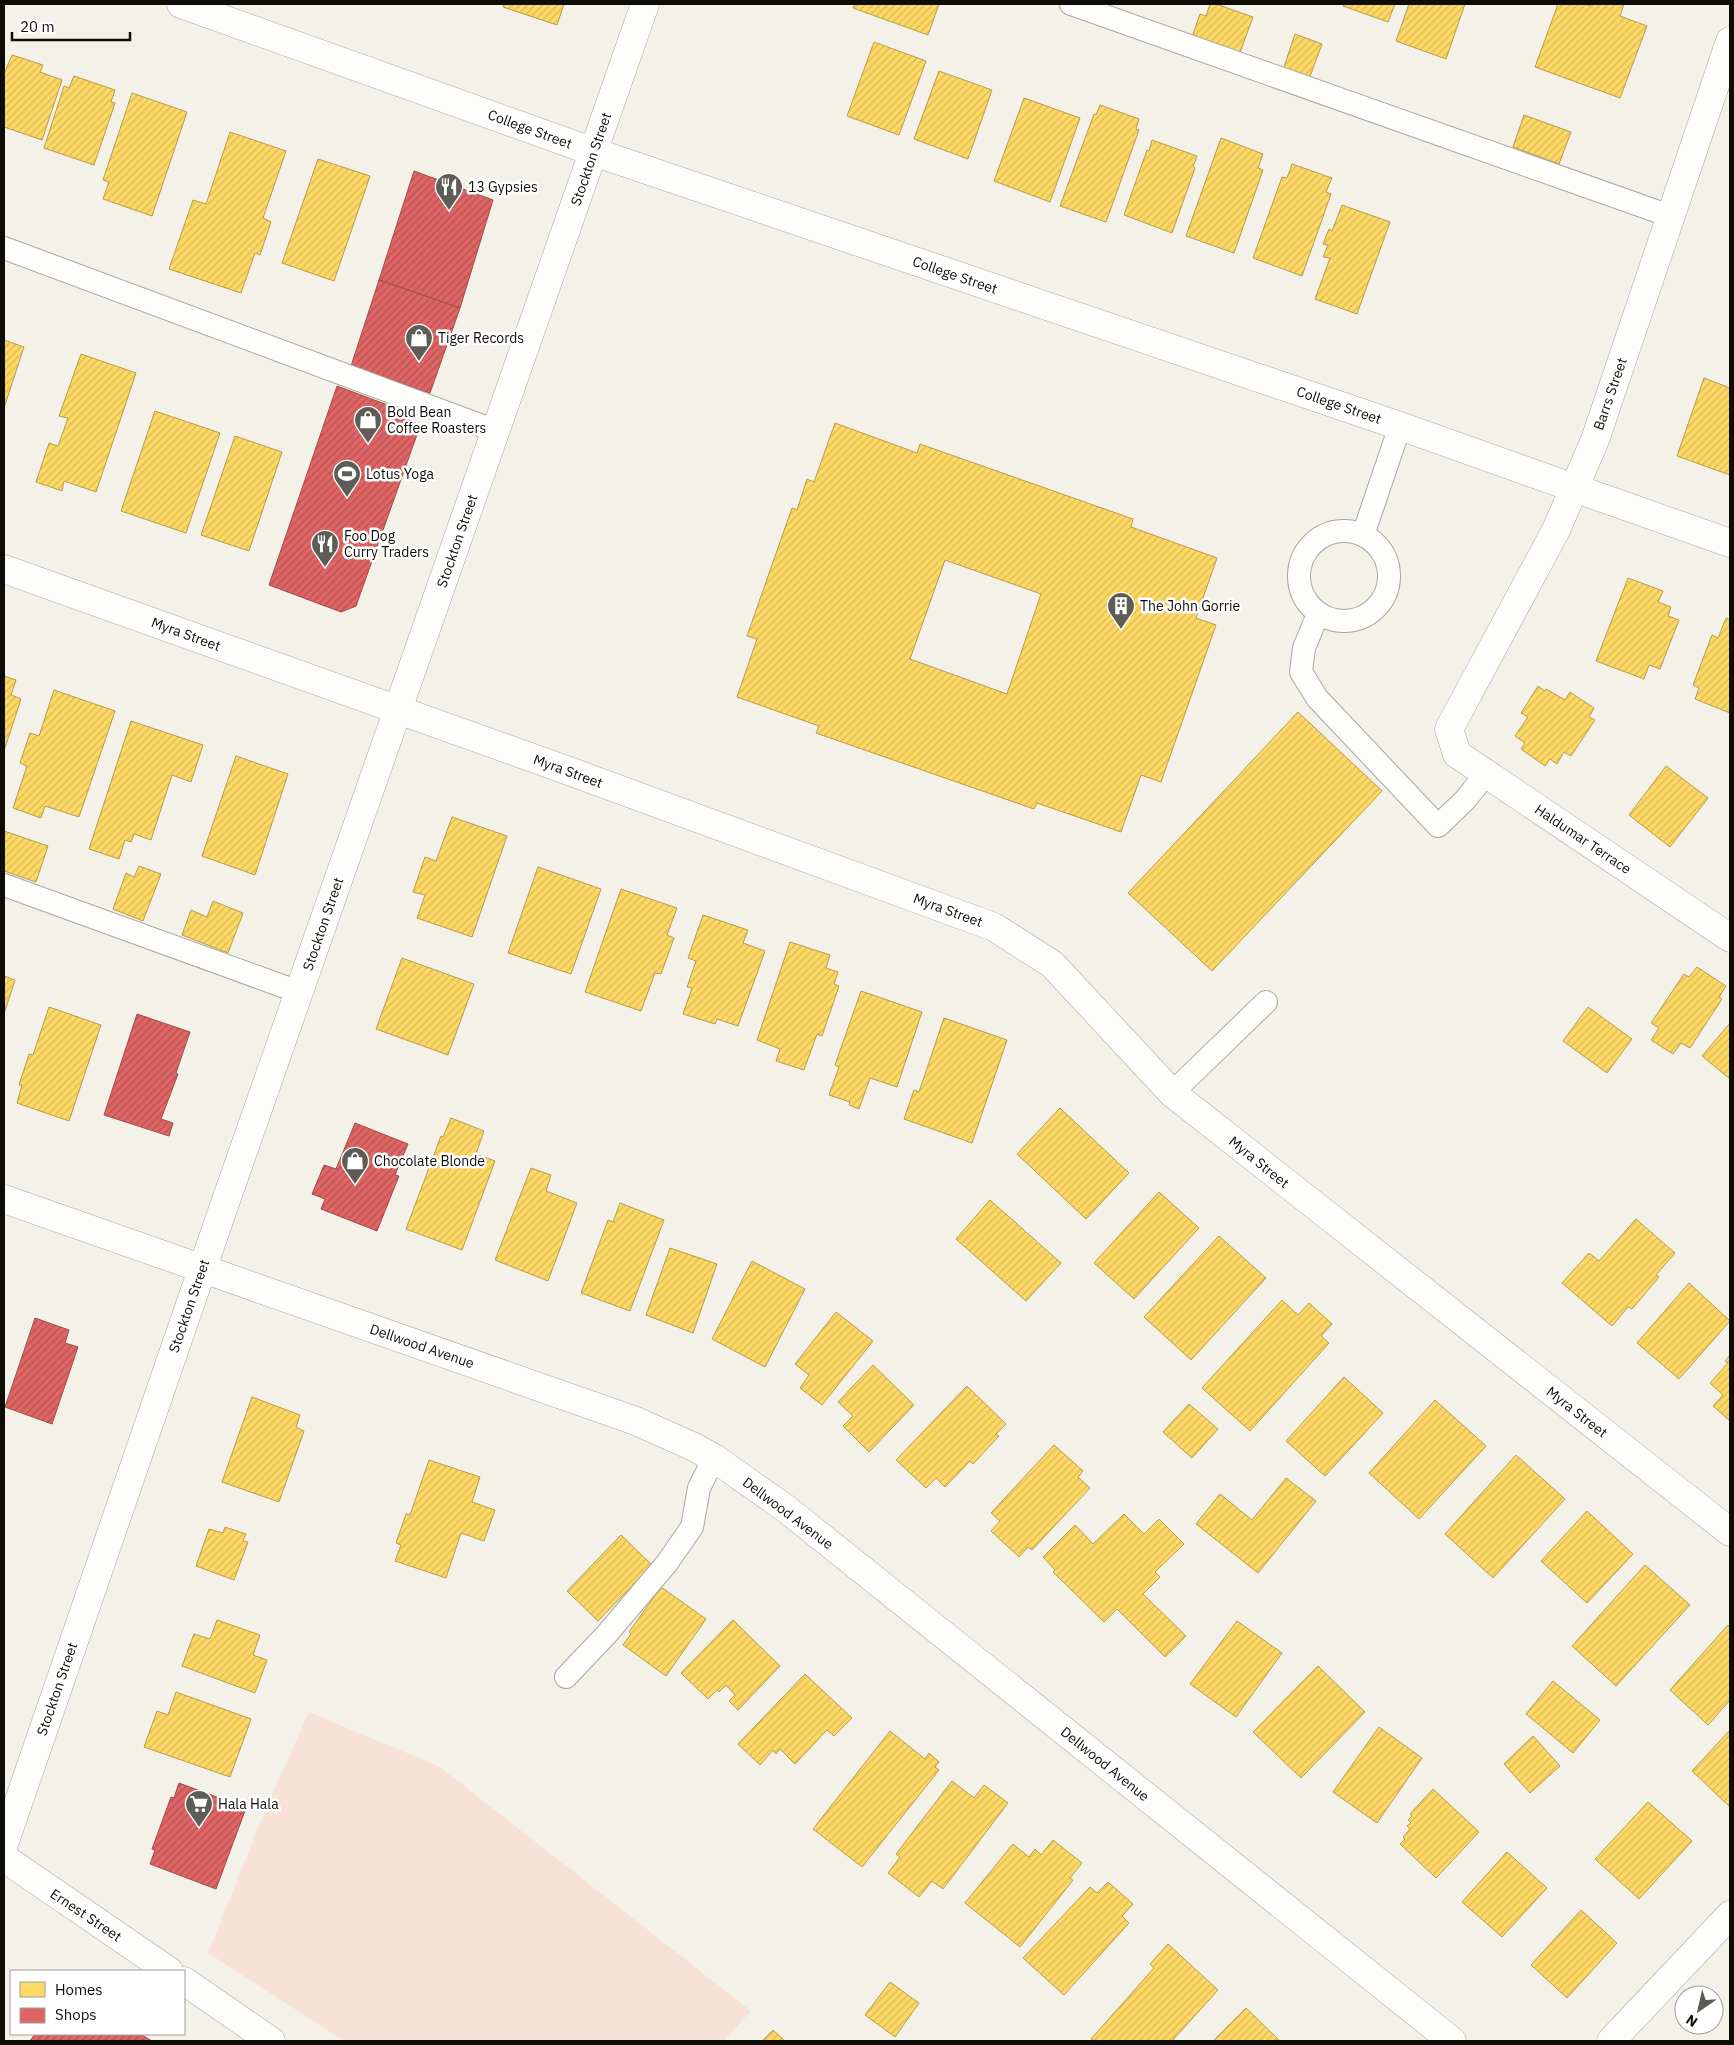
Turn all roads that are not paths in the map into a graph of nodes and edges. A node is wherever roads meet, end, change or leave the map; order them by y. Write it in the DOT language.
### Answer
graph roads {
  1 [pos="181,4"];
  2 [pos="645,4"];
  3 [pos="1071,4"];
  4 [pos="1730,42"];
  5 [pos="594,152"];
  6 [pos="1670,216"];
  7 [pos="4,248"];
  8 [pos="1400,426"];
  9 [pos="496,431"];
  10 [pos="1574,488"];
  11 [pos="1362,535"];
  12 [pos="1730,543"];
  13 [pos="4,569"];
  14 [pos="1318,614"];
  15 [pos="398,710"];
  16 [pos="1449,729"];
  17 [pos="1486,774"];
  18 [pos="4,885"];
  19 [pos="1730,938"];
  20 [pos="299,992"];
  21 [pos="1266,1002"];
  22 [pos="1172,1093"];
  23 [pos="4,1199"];
  24 [pos="202,1269"];
  25 [pos="714,1458"];
  26 [pos="1730,1532"];
  27 [pos="566,1676"];
  28 [pos="4,1844"];
  29 [pos="4,1858"];
  30 [pos="1730,1915"];
  31 [pos="168,1970"];
  32 [pos="185,1983"];
  33 [pos="271,2041"];
  34 [pos="1452,2041"];
  35 [pos="1611,2041"];
  1 -- 5 [label="street, College Street"];
  2 -- 5 [label="street, Stockton Street"];
  3 -- 6 [label="lane"];
  4 -- 6 [label="street, Barrs Street"];
  5 -- 8 [label="street, College Street"];
  5 -- 9 [label="street, Stockton Street"];
  6 -- 10 [label="street, Barrs Street"];
  7 -- 9 [label="lane"];
  8 -- 10 [label="street, College Street"];
  8 -- 11 [label="lane"];
  9 -- 15 [label="street, Stockton Street"];
  10 -- 12 [label="street, College Street"];
  10 -- 16 [label="street, Barrs Street"];
  11 -- 14 [label="lane"];
  11 -- 14 [label="lane"];
  13 -- 15 [label="street, Myra Street"];
  14 -- 17 [label="lane"];
  15 -- 20 [label="street, Stockton Street"];
  15 -- 22 [label="street, Myra Street"];
  16 -- 17 [label="street, Haldumar Terrace"];
  17 -- 19 [label="street, Haldumar Terrace"];
  18 -- 20 [label="lane"];
  20 -- 24 [label="street, Stockton Street"];
  21 -- 22 [label="lane"];
  22 -- 26 [label="street, Myra Street"];
  23 -- 24 [label="street, Dellwood Avenue"];
  24 -- 25 [label="street, Dellwood Avenue"];
  24 -- 28 [label="street, Stockton Street"];
  25 -- 27 [label="lane"];
  25 -- 34 [label="street, Dellwood Avenue"];
  29 -- 31 [label="street, Ernest Street"];
  30 -- 35 [label="street"];
  32 -- 33 [label="street"];
}
